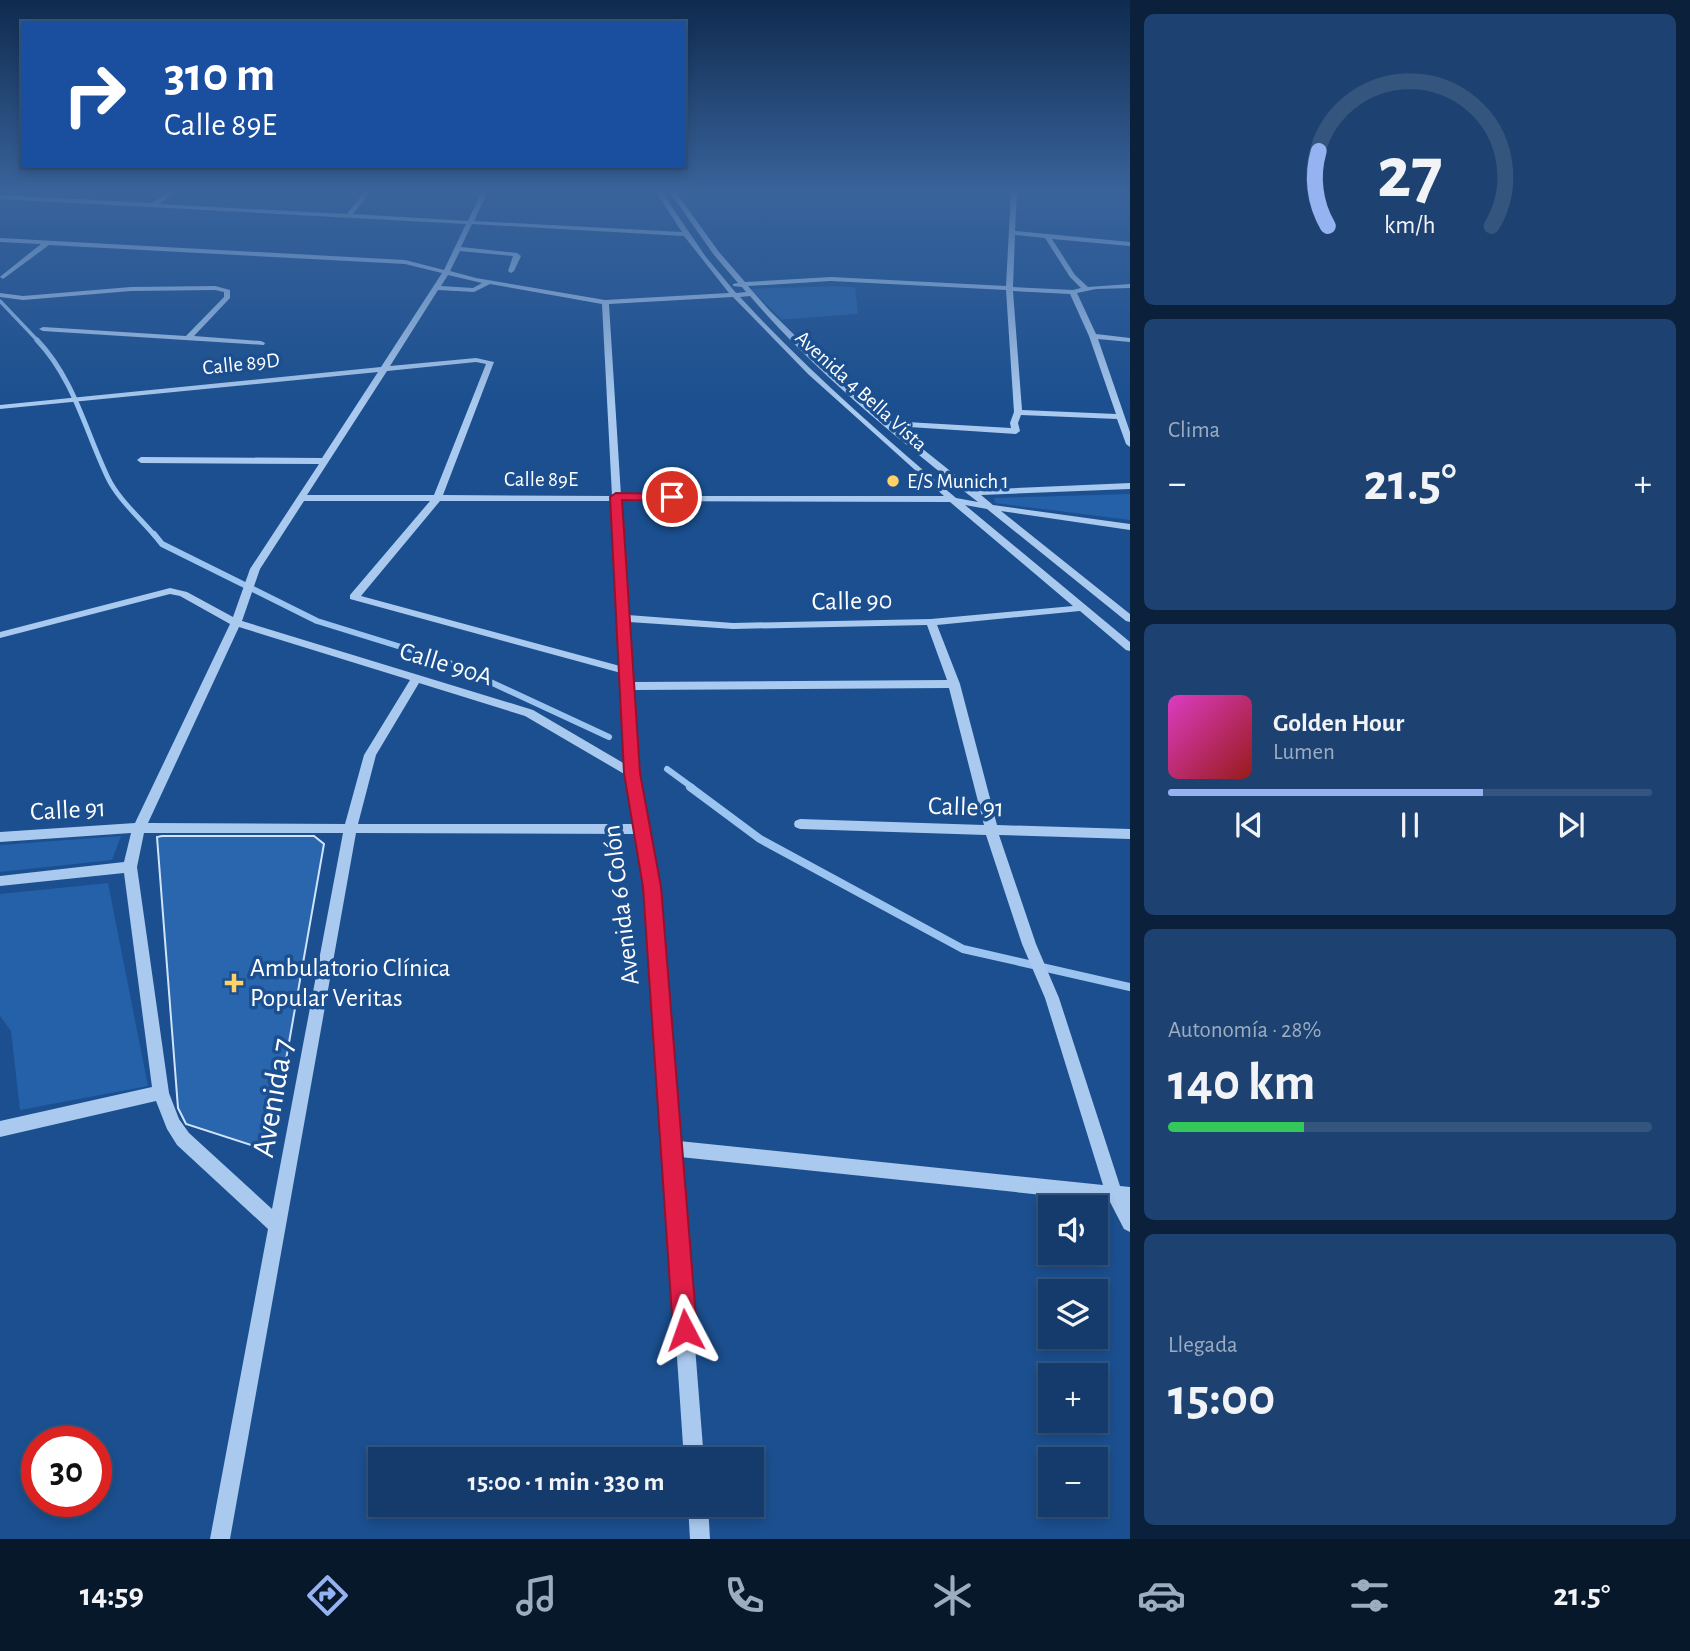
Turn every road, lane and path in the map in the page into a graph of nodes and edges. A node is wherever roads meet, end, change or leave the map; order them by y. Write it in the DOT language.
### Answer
graph roads {
  1 [pos="21,263"];
  2 [pos="399,263"];
  3 [pos="451,263"];
  4 [pos="515,263"];
  5 [pos="706,263"];
  6 [pos="723,263"];
  7 [pos="1011,263"];
  8 [pos="1064,263"];
  9 [pos="511,271"];
  10 [pos="446,273"];
  11 [pos="3,277"];
  12 [pos="489,282"];
  13 [pos="741,285"];
  14 [pos="724,286"];
  15 [pos="1130,286"];
  16 [pos="437,288"];
  17 [pos="1009,289"];
  18 [pos="1086,289"];
  19 [pos="1073,292"];
  20 [pos="749,294"];
  21 [pos="0,295"];
  22 [pos="731,295"];
  23 [pos="604,302"];
  24 [pos="43,329"];
  25 [pos="1093,336"];
  26 [pos="187,339"];
  27 [pos="1130,340"];
  28 [pos="261,343"];
  29 [pos="386,368"];
  30 [pos="0,407"];
  31 [pos="1018,412"];
  32 [pos="1124,420"];
  33 [pos="1014,423"];
  34 [pos="890,424"];
  35 [pos="1130,444"];
  36 [pos="141,460"];
  37 [pos="324,461"];
  38 [pos="1130,486"];
  39 [pos="973,492"];
  40 [pos="438,497"];
  41 [pos="616,497"];
  42 [pos="300,498"];
  43 [pos="950,499"];
  44 [pos="990,508"];
  45 [pos="1130,527"];
  46 [pos="241,608"];
  47 [pos="1082,608"];
  48 [pos="1118,608"];
  49 [pos="1130,610"];
  50 [pos="622,618"];
  51 [pos="1130,619"];
  52 [pos="931,622"];
  53 [pos="236,623"];
  54 [pos="0,635"];
  55 [pos="1130,648"];
  56 [pos="626,671"];
  57 [pos="416,679"];
  58 [pos="954,684"];
  59 [pos="628,686"];
  60 [pos="632,773"];
  61 [pos="800,824"];
  62 [pos="351,827"];
  63 [pos="139,828"];
  64 [pos="641,829"];
  65 [pos="992,832"];
  66 [pos="1130,834"];
  67 [pos="0,837"];
  68 [pos="130,867"];
  69 [pos="0,881"];
  70 [pos="1028,944"];
  71 [pos="1052,998"];
  72 [pos="161,1093"];
  73 [pos="0,1129"];
  74 [pos="671,1149"];
  75 [pos="1122,1194"];
  76 [pos="1130,1223"];
  77 [pos="278,1226"];
  78 [pos="693,1447"];
  79 [pos="699,1517"];
  80 [pos="220,1539"];
  81 [pos="700,1539"];
  1 -- 11 [label="street"];
  2 -- 10 [label="street"];
  3 -- 10 [label="street"];
  4 -- 9 [label="street"];
  5 -- 14 [label="street, Avenida 4 Bella Vista"];
  6 -- 13 [label="street, Avenida 4 Bella Vista"];
  7 -- 17 [label="street"];
  8 -- 18 [label="street"];
  10 -- 12 [label="street"];
  10 -- 16 [label="street"];
  12 -- 16 [label="street"];
  12 -- 23 [label="street"];
  13 -- 14 [label="street"];
  13 -- 17 [label="street"];
  13 -- 20 [label="street, Avenida 4 Bella Vista"];
  14 -- 22 [label="street, Avenida 4 Bella Vista"];
  15 -- 18 [label="street"];
  16 -- 29 [label="street"];
  17 -- 19 [label="street"];
  17 -- 31 [label="street"];
  18 -- 19 [label="street"];
  19 -- 25 [label="street"];
  20 -- 22 [label="street"];
  20 -- 34 [label="street, Avenida 4 Bella Vista"];
  21 -- 26 [label="street"];
  22 -- 23 [label="street"];
  22 -- 43 [label="street, Avenida 4 Bella Vista"];
  23 -- 41 [label="street, Avenida 6 Colón"];
  24 -- 26 [label="street"];
  25 -- 27 [label="street"];
  25 -- 32 [label="street"];
  26 -- 28 [label="street"];
  29 -- 30 [label="street, Calle 89D"];
  29 -- 37 [label="street"];
  29 -- 40 [label="street, Calle 89D"];
  31 -- 32 [label="street"];
  31 -- 33 [label="street"];
  32 -- 35 [label="street"];
  33 -- 34 [label="street"];
  34 -- 39 [label="street, Avenida 4 Bella Vista"];
  36 -- 37 [label="street"];
  37 -- 42 [label="street"];
  38 -- 39 [label="street"];
  39 -- 43 [label="street"];
  39 -- 44 [label="street, Avenida 4 Bella Vista"];
  40 -- 41 [label="street, Calle 89E"];
  40 -- 42 [label="street, Calle 89E"];
  40 -- 56 [label="street"];
  41 -- 43 [label="street, Calle 89E"];
  41 -- 50 [label="street, Avenida 6 Colón"];
  42 -- 46 [label="street"];
  43 -- 44 [label="street"];
  43 -- 47 [label="street, Avenida 4 Bella Vista"];
  44 -- 45 [label="street"];
  44 -- 48 [label="street, Avenida 4 Bella Vista"];
  46 -- 53 [label="street"];
  47 -- 52 [label="street, Calle 90"];
  47 -- 55 [label="street, Avenida 4 Bella Vista"];
  48 -- 49 [label="street"];
  48 -- 51 [label="street, Avenida 4 Bella Vista"];
  50 -- 52 [label="street, Calle 90"];
  50 -- 56 [label="street, Avenida 6 Colón"];
  52 -- 58 [label="street"];
  53 -- 54 [label="street, Calle 90A"];
  53 -- 57 [label="street, Calle 90A"];
  53 -- 63 [label="street"];
  56 -- 59 [label="street, Avenida 6 Colón"];
  57 -- 60 [label="street, Calle 90A"];
  57 -- 62 [label="street, Avenida 7"];
  58 -- 59 [label="street"];
  58 -- 65 [label="street"];
  59 -- 60 [label="street, Avenida 6 Colón"];
  60 -- 64 [label="street, Avenida 6 Colón"];
  61 -- 65 [label="street, Calle 91"];
  62 -- 63 [label="street, Calle 91"];
  62 -- 64 [label="street, Calle 91"];
  62 -- 77 [label="street, Avenida 7"];
  63 -- 67 [label="street, Calle 91"];
  63 -- 68 [label="street"];
  64 -- 74 [label="street, Avenida 6 Colón"];
  65 -- 66 [label="street, Calle 91"];
  65 -- 70 [label="street"];
  68 -- 69 [label="street"];
  68 -- 72 [label="street"];
  70 -- 71 [label="street"];
  71 -- 75 [label="street"];
  72 -- 73 [label="street"];
  72 -- 77 [label="street"];
  74 -- 75 [label="street"];
  74 -- 78 [label="street, Avenida 6 Colón"];
  75 -- 76 [label="street"];
  77 -- 80 [label="street, Avenida 7"];
  79 -- 81 [label="street"];
}
